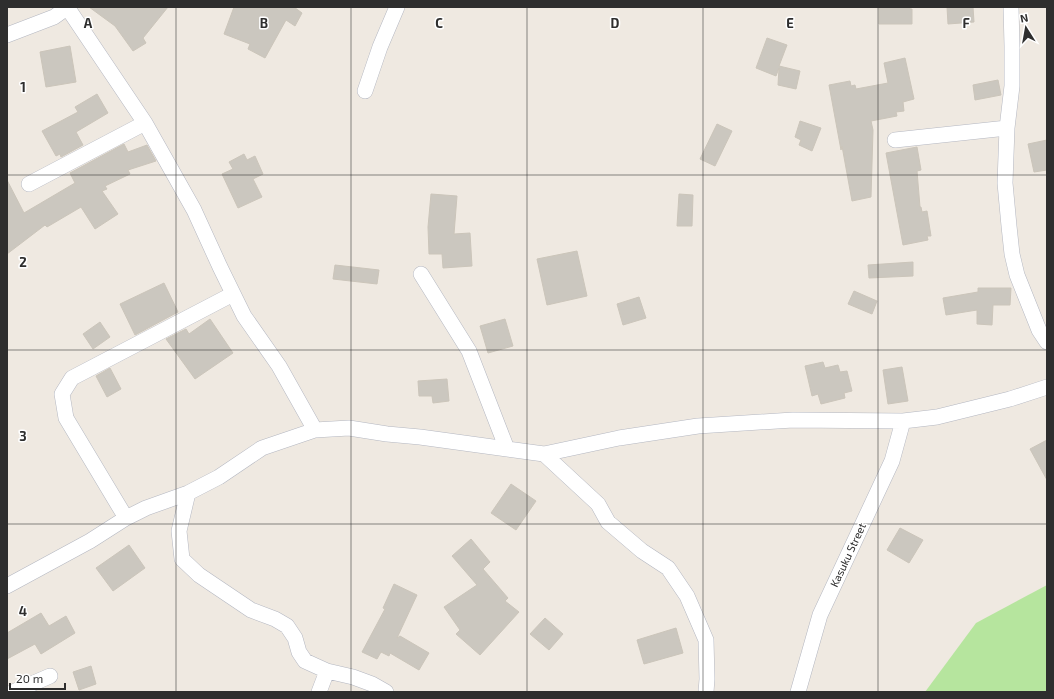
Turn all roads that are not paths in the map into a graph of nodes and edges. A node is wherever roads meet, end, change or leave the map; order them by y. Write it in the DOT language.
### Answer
graph roads {
  1 [pos="67,7"];
  2 [pos="396,7"];
  3 [pos="1011,7"];
  4 [pos="7,35"];
  5 [pos="365,91"];
  6 [pos="145,123"];
  7 [pos="1007,128"];
  8 [pos="895,140"];
  9 [pos="29,184"];
  10 [pos="421,274"];
  11 [pos="233,294"];
  12 [pos="1047,342"];
  13 [pos="1047,387"];
  14 [pos="904,421"];
  15 [pos="315,430"];
  16 [pos="507,449"];
  17 [pos="544,454"];
  18 [pos="188,493"];
  19 [pos="126,518"];
  20 [pos="7,586"];
  21 [pos="326,671"];
  22 [pos="50,676"];
  23 [pos="13,692"];
  24 [pos="319,692"];
  25 [pos="386,692"];
  26 [pos="706,692"];
  27 [pos="798,692"];
  1 -- 4 [label="street"];
  1 -- 6 [label="street"];
  2 -- 5 [label="street"];
  3 -- 7 [label="street"];
  6 -- 9 [label="street"];
  6 -- 11 [label="street"];
  7 -- 8 [label="street"];
  7 -- 12 [label="street"];
  10 -- 16 [label="street"];
  11 -- 15 [label="street"];
  11 -- 19 [label="street"];
  13 -- 14 [label="street"];
  14 -- 17 [label="street"];
  14 -- 27 [label="street, Kasuku Street"];
  15 -- 16 [label="street"];
  15 -- 18 [label="street"];
  16 -- 17 [label="street"];
  17 -- 26 [label="street"];
  18 -- 19 [label="street"];
  18 -- 21 [label="street"];
  19 -- 20 [label="street"];
  21 -- 24 [label="street"];
  21 -- 25 [label="street"];
  22 -- 23 [label="street"];
}
